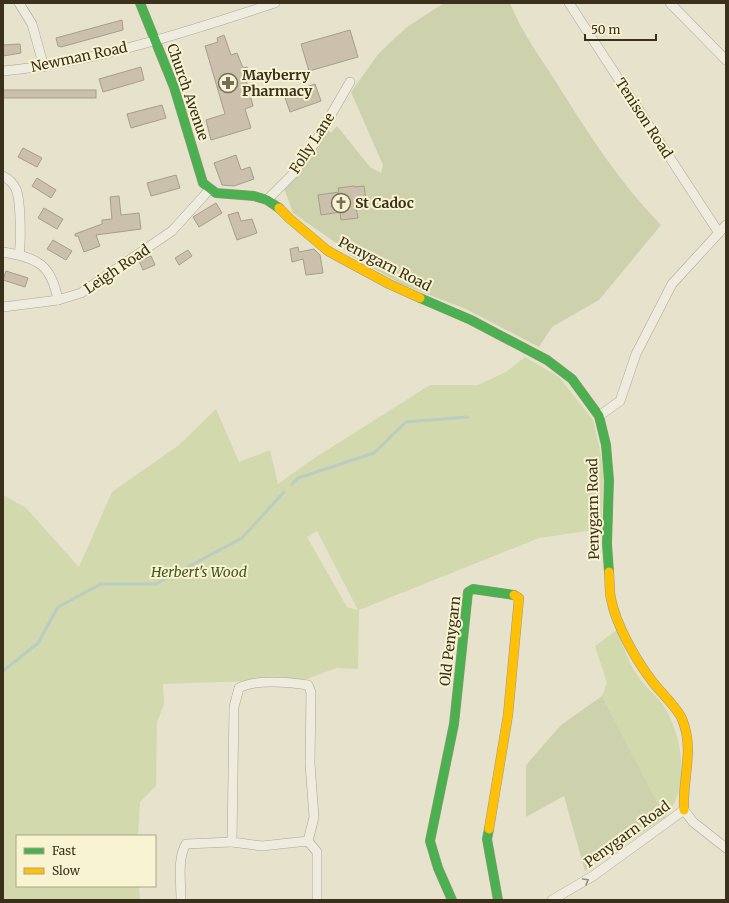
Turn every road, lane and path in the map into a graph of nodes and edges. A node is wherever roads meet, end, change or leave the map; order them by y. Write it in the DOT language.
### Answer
graph roads {
  1 [pos="19,3"];
  2 [pos="140,3"];
  3 [pos="275,3"];
  4 [pos="569,3"];
  5 [pos="670,3"];
  6 [pos="155,41"];
  7 [pos="726,60"];
  8 [pos="44,67"];
  9 [pos="3,72"];
  10 [pos="350,82"];
  11 [pos="3,176"];
  12 [pos="210,189"];
  13 [pos="267,200"];
  14 [pos="726,225"];
  15 [pos="719,233"];
  16 [pos="3,252"];
  17 [pos="19,255"];
  18 [pos="58,300"];
  19 [pos="3,308"];
  20 [pos="599,416"];
  21 [pos="684,810"];
  22 [pos="232,842"];
  23 [pos="308,842"];
  24 [pos="726,848"];
  25 [pos="181,900"];
  26 [pos="317,900"];
  27 [pos="452,900"];
  28 [pos="498,900"];
  29 [pos="552,900"];
  1 -- 8 [label="street"];
  2 -- 6 [label="street, Church Avenue"];
  3 -- 6 [label="street, Newman Road"];
  4 -- 15 [label="street, Tenison Road"];
  5 -- 7 [label="street"];
  6 -- 8 [label="street, Newman Road"];
  6 -- 12 [label="street, Church Avenue"];
  8 -- 9 [label="street, Newman Road"];
  10 -- 13 [label="street, Folly Lane"];
  11 -- 17 [label="street"];
  12 -- 13 [label="street, Penygarn Road"];
  12 -- 18 [label="street, Leigh Road"];
  13 -- 20 [label="street, Penygarn Road"];
  14 -- 15 [label="street"];
  15 -- 20 [label="street"];
  16 -- 17 [label="street"];
  17 -- 18 [label="street"];
  18 -- 19 [label="street, Leigh Road"];
  20 -- 21 [label="street, Penygarn Road"];
  21 -- 24 [label="street"];
  29 -- 21 [label="street, Penygarn Road, one-way"];
  22 -- 23 [label="street"];
  22 -- 23 [label="street"];
  22 -- 25 [label="street"];
  23 -- 26 [label="street"];
  27 -- 28 [label="street, Old Penygarn"];
}
